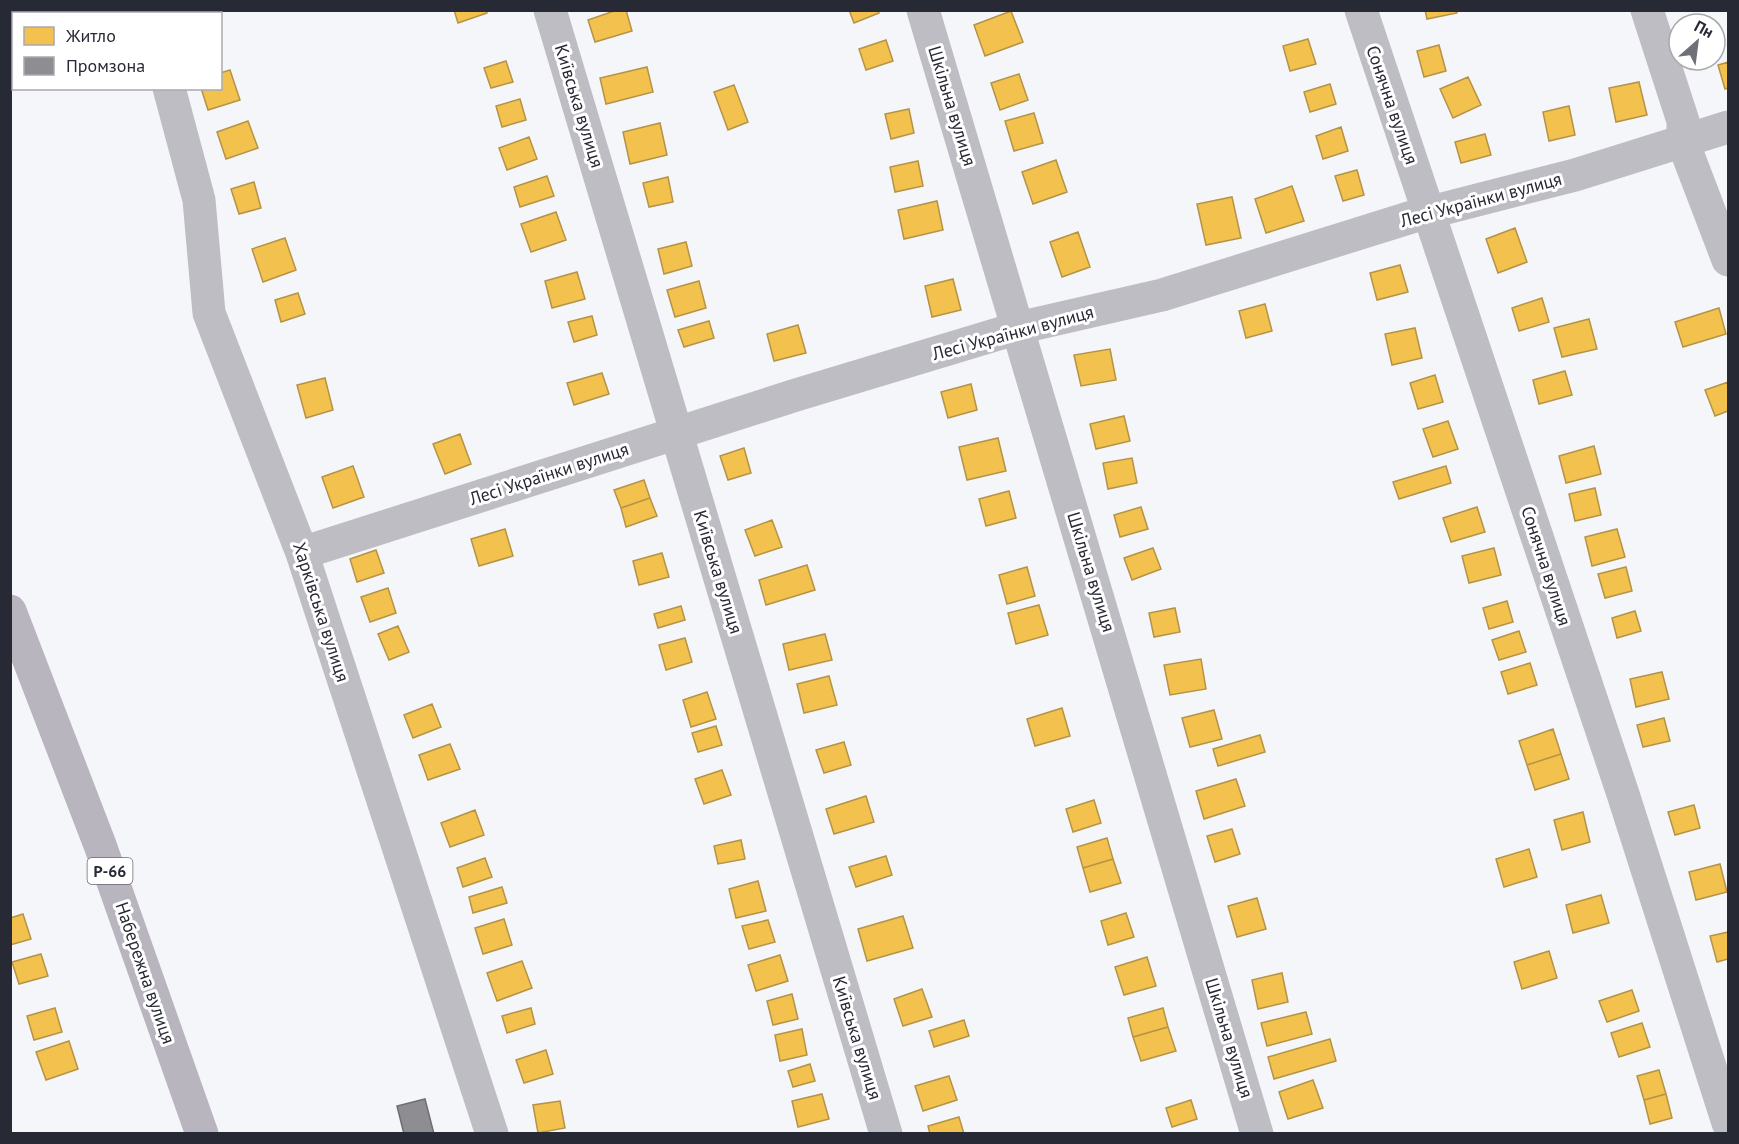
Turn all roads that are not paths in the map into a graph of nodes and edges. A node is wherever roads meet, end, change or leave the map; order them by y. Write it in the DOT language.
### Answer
graph roads {
  1 [pos="550,10"];
  2 [pos="923,10"];
  3 [pos="1361,10"];
  4 [pos="1647,10"];
  5 [pos="171,90"];
  6 [pos="1728,127"];
  7 [pos="1683,141"];
  8 [pos="1429,213"];
  9 [pos="1728,260"];
  10 [pos="1018,328"];
  11 [pos="677,433"];
  12 [pos="303,553"];
  13 [pos="10,611"];
  14 [pos="1728,1123"];
  15 [pos="202,1134"];
  16 [pos="492,1134"];
  17 [pos="886,1134"];
  18 [pos="1257,1134"];
  1 -- 11 [label="street, Київська вулиця"];
  2 -- 10 [label="street, Шкільна вулиця"];
  3 -- 8 [label="street, Сонячна вулиця"];
  4 -- 7 [label="street"];
  5 -- 12 [label="street, Харківська вулиця"];
  6 -- 7 [label="street, Лесі Українки вулиця"];
  7 -- 8 [label="street, Лесі Українки вулиця"];
  7 -- 9 [label="street"];
  8 -- 10 [label="street, Лесі Українки вулиця"];
  8 -- 14 [label="street, Сонячна вулиця"];
  10 -- 11 [label="street, Лесі Українки вулиця"];
  10 -- 18 [label="street, Шкільна вулиця"];
  11 -- 12 [label="street, Лесі Українки вулиця"];
  11 -- 17 [label="street, Київська вулиця"];
  12 -- 16 [label="street, Харківська вулиця"];
  13 -- 15 [label="main road, Набережна вулиця / Р-66"];
}
